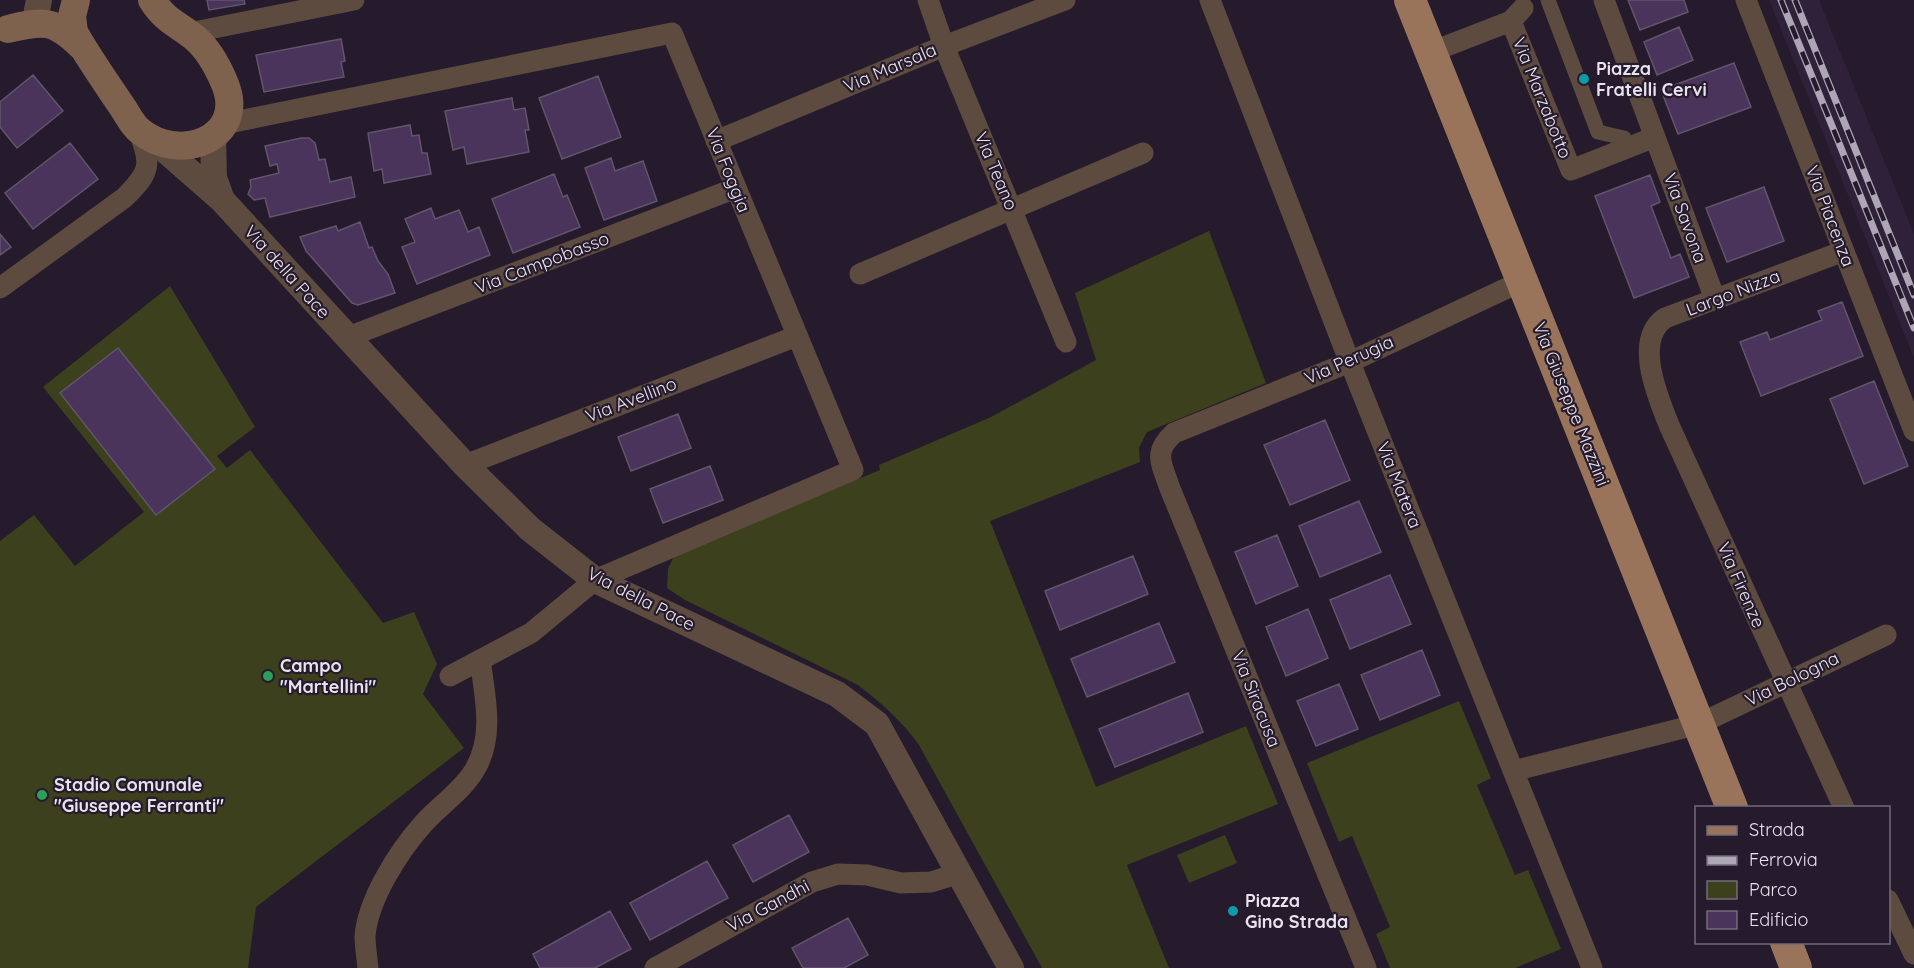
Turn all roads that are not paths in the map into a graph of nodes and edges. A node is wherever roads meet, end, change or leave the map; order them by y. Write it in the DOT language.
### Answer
graph roads {
  1 [pos="152,0"];
  2 [pos="354,0"];
  3 [pos="928,0"];
  4 [pos="1065,0"];
  5 [pos="1210,0"];
  6 [pos="1410,0"];
  7 [pos="1548,0"];
  8 [pos="1604,0"];
  9 [pos="1746,0"];
  10 [pos="74,3"];
  11 [pos="38,5"];
  12 [pos="1523,10"];
  13 [pos="4,33"];
  14 [pos="189,33"];
  15 [pos="944,46"];
  16 [pos="83,49"];
  17 [pos="1431,52"];
  18 [pos="218,130"];
  19 [pos="148,137"];
  20 [pos="1655,137"];
  21 [pos="716,141"];
  22 [pos="1627,148"];
  23 [pos="1143,153"];
  24 [pos="736,188"];
  25 [pos="222,200"];
  26 [pos="1011,210"];
  27 [pos="1844,251"];
  28 [pos="860,274"];
  29 [pos="1522,281"];
  30 [pos="0,288"];
  31 [pos="1715,299"];
  32 [pos="797,336"];
  33 [pos="348,338"];
  34 [pos="1066,342"];
  35 [pos="1650,358"];
  36 [pos="1350,362"];
  37 [pos="1914,431"];
  38 [pos="1174,433"];
  39 [pos="465,465"];
  40 [pos="595,580"];
  41 [pos="1886,635"];
  42 [pos="480,660"];
  43 [pos="450,676"];
  44 [pos="1785,682"];
  45 [pos="1699,724"];
  46 [pos="1513,771"];
  47 [pos="1732,806"];
  48 [pos="1844,806"];
  49 [pos="960,873"];
  50 [pos="1890,904"];
  51 [pos="1787,944"];
  52 [pos="1914,954"];
  53 [pos="368,968"];
  54 [pos="655,968"];
  55 [pos="1011,968"];
  56 [pos="1366,968"];
  57 [pos="1592,968"];
  58 [pos="1796,968"];
  1 -- 14 [label="main road"];
  2 -- 14 [label="street"];
  3 -- 15 [label="street, Via Teano"];
  4 -- 15 [label="street, Via Marsala"];
  5 -- 36 [label="street, Via Matera"];
  6 -- 17 [label="main road, Via Giuseppe Mazzini"];
  7 -- 22 [label="street"];
  8 -- 20 [label="street"];
  9 -- 27 [label="street, Via Piacenza"];
  10 -- 11 [label="main road"];
  10 -- 16 [label="main road"];
  11 -- 13 [label="main road"];
  12 -- 17 [label="street, Via Marzabotto"];
  12 -- 22 [label="street, Via Marzabotto"];
  13 -- 16 [label="main road"];
  14 -- 18 [label="main road"];
  15 -- 21 [label="street, Via Marsala"];
  15 -- 26 [label="street, Via Teano"];
  16 -- 19 [label="main road"];
  17 -- 29 [label="main road, Via Giuseppe Mazzini"];
  18 -- 19 [label="main road"];
  18 -- 21 [label="street, Via Foggia"];
  18 -- 25 [label="street, Via della Pace"];
  19 -- 25 [label="street, Via della Pace"];
  19 -- 30 [label="street"];
  20 -- 22 [label="street, Via Marzabotto"];
  20 -- 31 [label="street, Via Savona"];
  21 -- 24 [label="street, Via Foggia"];
  23 -- 26 [label="street"];
  24 -- 32 [label="street, Via Foggia"];
  24 -- 33 [label="street, Via Campobasso"];
  25 -- 33 [label="street, Via della Pace"];
  26 -- 28 [label="street"];
  26 -- 34 [label="street, Via Teano"];
  27 -- 31 [label="street, Largo Nizza"];
  27 -- 37 [label="street, Via Piacenza"];
  29 -- 36 [label="street, Via Perugia"];
  29 -- 45 [label="main road, Via Giuseppe Mazzini"];
  31 -- 35 [label="street, Largo Nizza"];
  32 -- 39 [label="street, Via Avellino"];
  32 -- 40 [label="street, Via Foggia"];
  33 -- 39 [label="street, Via della Pace"];
  35 -- 44 [label="street, Via Firenze"];
  36 -- 38 [label="street, Via Perugia"];
  36 -- 46 [label="street, Via Matera"];
  38 -- 56 [label="street, Via Siracusa"];
  39 -- 40 [label="street, Via della Pace"];
  40 -- 42 [label="street"];
  40 -- 49 [label="street, Via della Pace"];
  41 -- 44 [label="street, Via Bologna"];
  42 -- 43 [label="street"];
  42 -- 53 [label="street"];
  44 -- 45 [label="street, Via Bologna"];
  44 -- 48 [label="street, Via Firenze"];
  45 -- 46 [label="street, Via Bologna"];
  45 -- 47 [label="main road, Via Giuseppe Mazzini"];
  46 -- 57 [label="street, Via Matera"];
  49 -- 54 [label="street, Via Gandhi"];
  49 -- 55 [label="street, Via della Pace"];
  50 -- 52 [label="street"];
  51 -- 58 [label="main road"];
}
